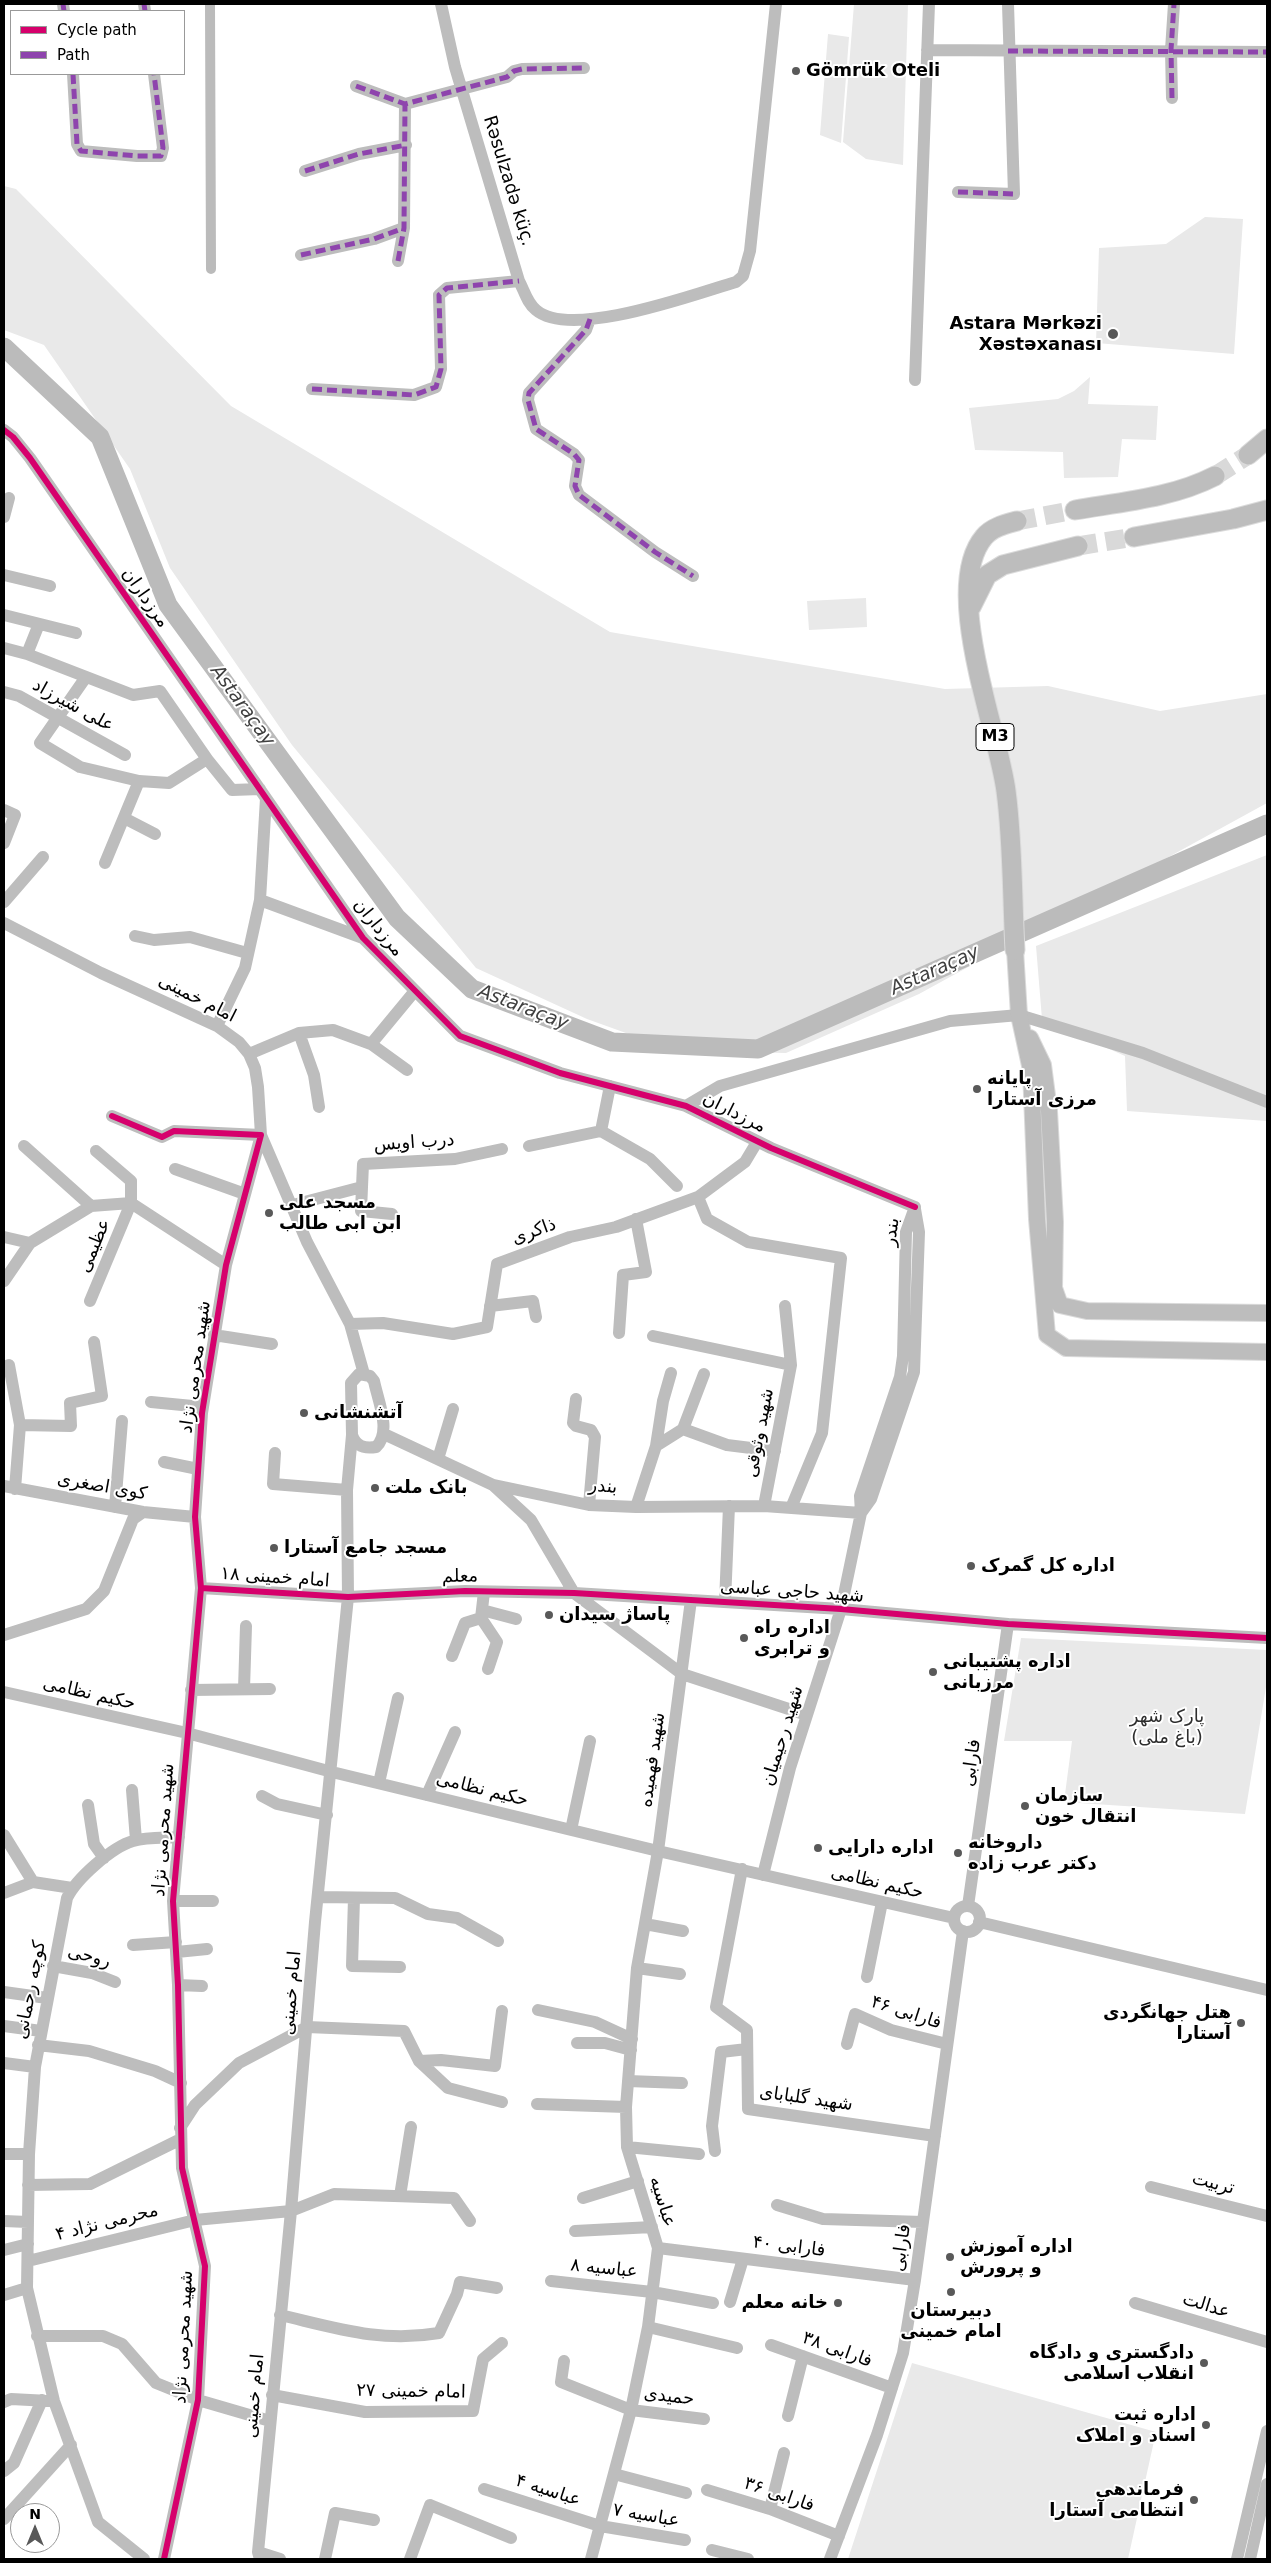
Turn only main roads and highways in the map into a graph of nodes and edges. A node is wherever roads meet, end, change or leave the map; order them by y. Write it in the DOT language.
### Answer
graph roads {
  1 [pos="1267,438"];
  2 [pos="1248,455"];
  3 [pos="1215,476"];
  4 [pos="1074,510"];
  5 [pos="1267,510"];
  6 [pos="1017,521"];
  7 [pos="1134,537"];
  8 [pos="1078,546"];
  9 [pos="969,611"];
  10 [pos="1015,950"];
  11 [pos="1019,1016"];
  12 [pos="1267,1313"];
  13 [pos="1267,1352"];
  1 -- 2 [label="highway"];
  3 -- 4 [label="highway"];
  5 -- 7 [label="highway"];
  6 -- 9 [label="highway, M3"];
  8 -- 9 [label="highway"];
  9 -- 10 [label="highway, M3"];
  10 -- 11 [label="main road"];
  11 -- 12 [label="main road"];
  11 -- 13 [label="main road"];
}
